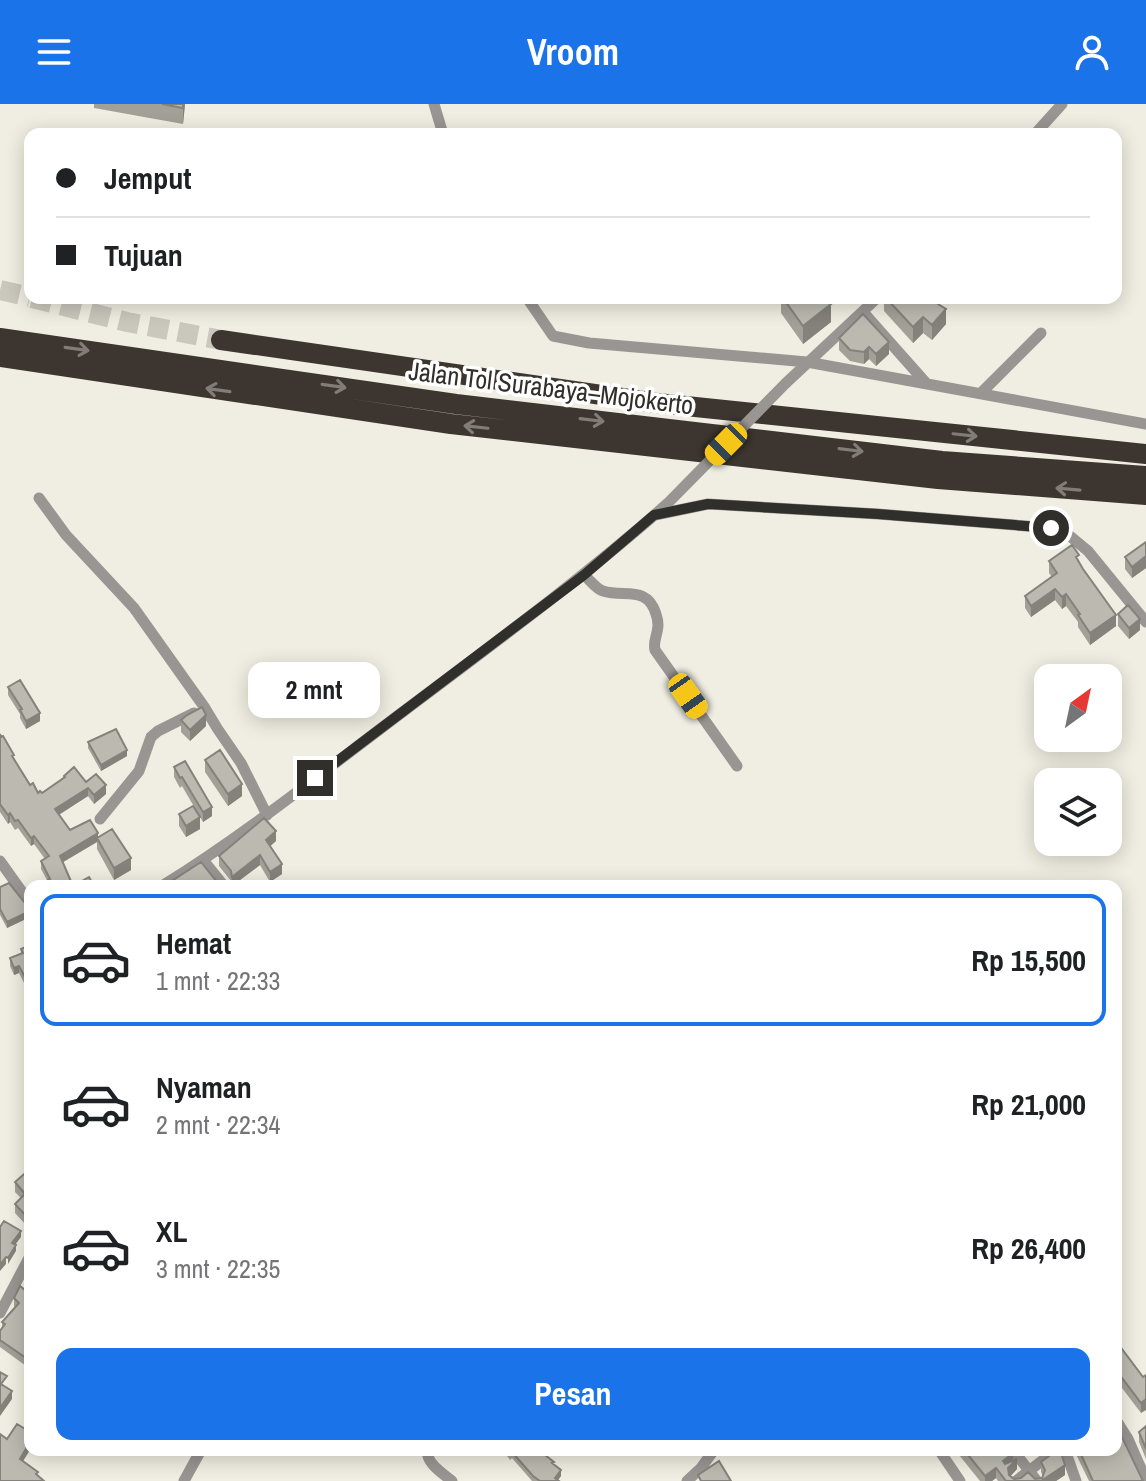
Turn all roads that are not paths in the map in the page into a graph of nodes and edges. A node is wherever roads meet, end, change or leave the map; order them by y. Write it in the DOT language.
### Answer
graph roads {
  1 [pos="434,104"];
  2 [pos="1062,104"];
  3 [pos="441,128"];
  4 [pos="1040,128"];
  5 [pos="531,304"];
  6 [pos="871,304"];
  7 [pos="863,312"];
  8 [pos="1041,333"];
  9 [pos="0,338"];
  10 [pos="221,340"];
  11 [pos="0,357"];
  12 [pos="807,362"];
  13 [pos="926,383"];
  14 [pos="981,393"];
  15 [pos="1146,424"];
  16 [pos="1146,454"];
  17 [pos="1146,476"];
  18 [pos="1146,495"];
  19 [pos="39,498"];
  20 [pos="654,515"];
  21 [pos="584,575"];
  22 [pos="1146,622"];
  23 [pos="205,708"];
  24 [pos="737,766"];
  25 [pos="267,815"];
  26 [pos="100,819"];
  27 [pos="203,860"];
  28 [pos="0,861"];
  29 [pos="171,880"];
  30 [pos="219,880"];
  31 [pos="24,895"];
  32 [pos="24,1267"];
  33 [pos="0,1313"];
  34 [pos="1122,1426"];
  35 [pos="198,1456"];
  36 [pos="427,1456"];
  37 [pos="710,1456"];
  38 [pos="943,1456"];
  39 [pos="1018,1456"];
  40 [pos="1051,1456"];
  41 [pos="1067,1456"];
  42 [pos="1033,1476"];
  43 [pos="1146,1480"];
  44 [pos="184,1481"];
  45 [pos="452,1481"];
  46 [pos="687,1481"];
  47 [pos="960,1481"];
  48 [pos="1016,1481"];
  49 [pos="1076,1481"];
  1 -- 3 [label="street"];
  2 -- 4 [label="street"];
  5 -- 12 [label="street"];
  6 -- 7 [label="street"];
  7 -- 12 [label="street"];
  7 -- 13 [label="street"];
  8 -- 14 [label="street"];
  9 -- 17 [label="highway, Jalan Tol Surabaya–Mojokerto, one-way"];
  10 -- 16 [label="highway, one-way"];
  18 -- 11 [label="highway, Jalan Tol Surabaya–Mojokerto, one-way"];
  12 -- 13 [label="street"];
  12 -- 20 [label="street, bridge"];
  13 -- 14 [label="street"];
  14 -- 15 [label="street"];
  19 -- 23 [label="street"];
  20 -- 21 [label="street"];
  20 -- 22 [label="street"];
  21 -- 24 [label="street"];
  21 -- 25 [label="street"];
  23 -- 25 [label="street"];
  23 -- 26 [label="street"];
  25 -- 27 [label="street"];
  27 -- 29 [label="street"];
  27 -- 30 [label="street"];
  28 -- 31 [label="street"];
  32 -- 33 [label="street"];
  34 -- 43 [label="street"];
  35 -- 44 [label="street"];
  36 -- 45 [label="street"];
  37 -- 46 [label="street"];
  38 -- 47 [label="street"];
  39 -- 42 [label="street"];
  40 -- 42 [label="street"];
  41 -- 49 [label="street"];
  42 -- 48 [label="street"];
}
